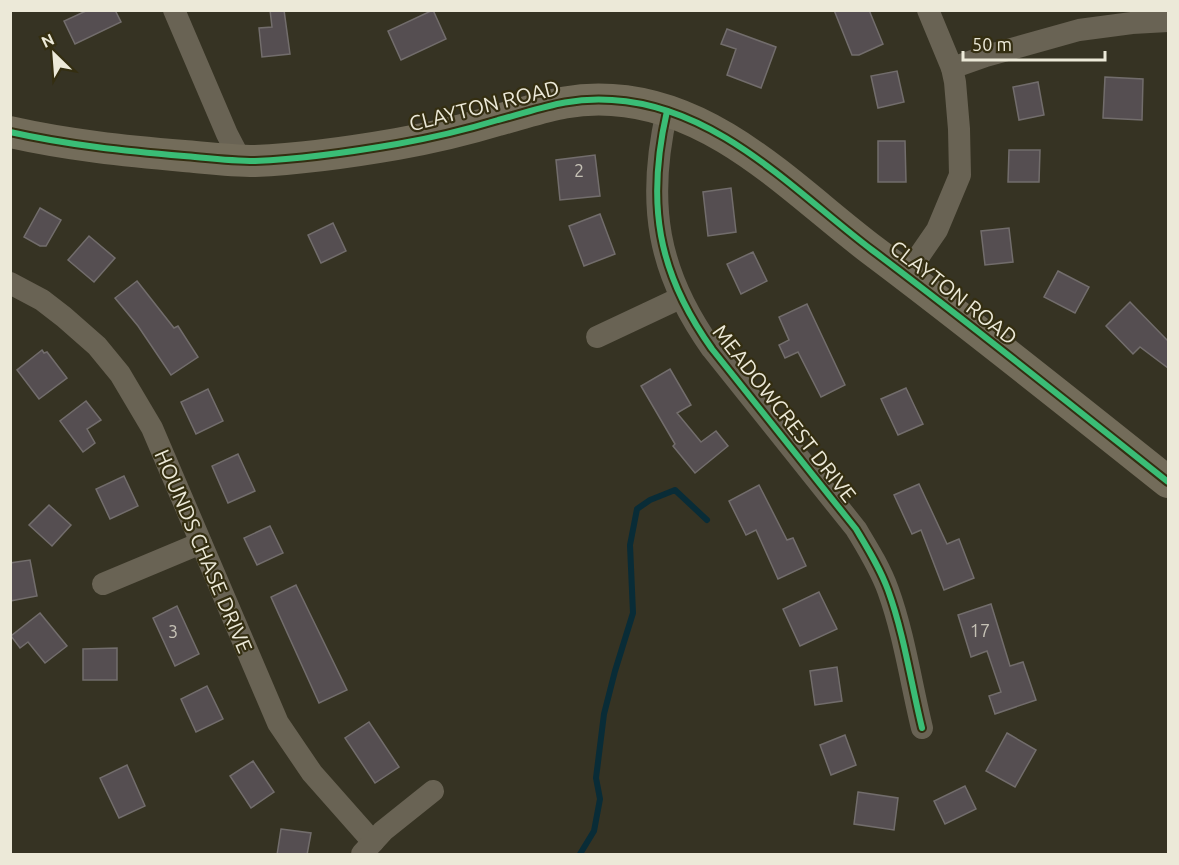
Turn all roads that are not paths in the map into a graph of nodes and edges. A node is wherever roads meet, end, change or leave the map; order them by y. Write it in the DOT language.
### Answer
graph roads {
  1 [pos="174,10"];
  2 [pos="928,10"];
  3 [pos="1168,21"];
  4 [pos="951,68"];
  5 [pos="667,111"];
  6 [pos="10,132"];
  7 [pos="241,161"];
  8 [pos="906,275"];
  9 [pos="10,283"];
  10 [pos="680,298"];
  11 [pos="597,337"];
  12 [pos="1168,482"];
  13 [pos="201,543"];
  14 [pos="103,584"];
  15 [pos="922,728"];
  16 [pos="433,791"];
  17 [pos="368,848"];
  1 -- 7 [label="street"];
  2 -- 4 [label="street"];
  3 -- 4 [label="street"];
  4 -- 8 [label="street"];
  5 -- 7 [label="street, CLAYTON ROAD"];
  5 -- 8 [label="street, CLAYTON ROAD"];
  5 -- 10 [label="street, MEADOWCREST DRIVE"];
  6 -- 7 [label="street, CLAYTON ROAD"];
  8 -- 12 [label="street, CLAYTON ROAD"];
  9 -- 13 [label="street, HOUNDS CHASE DRIVE"];
  10 -- 11 [label="street"];
  10 -- 15 [label="street, MEADOWCREST DRIVE"];
  13 -- 14 [label="street"];
  13 -- 17 [label="street, HOUNDS CHASE DRIVE"];
  16 -- 17 [label="street"];
}
